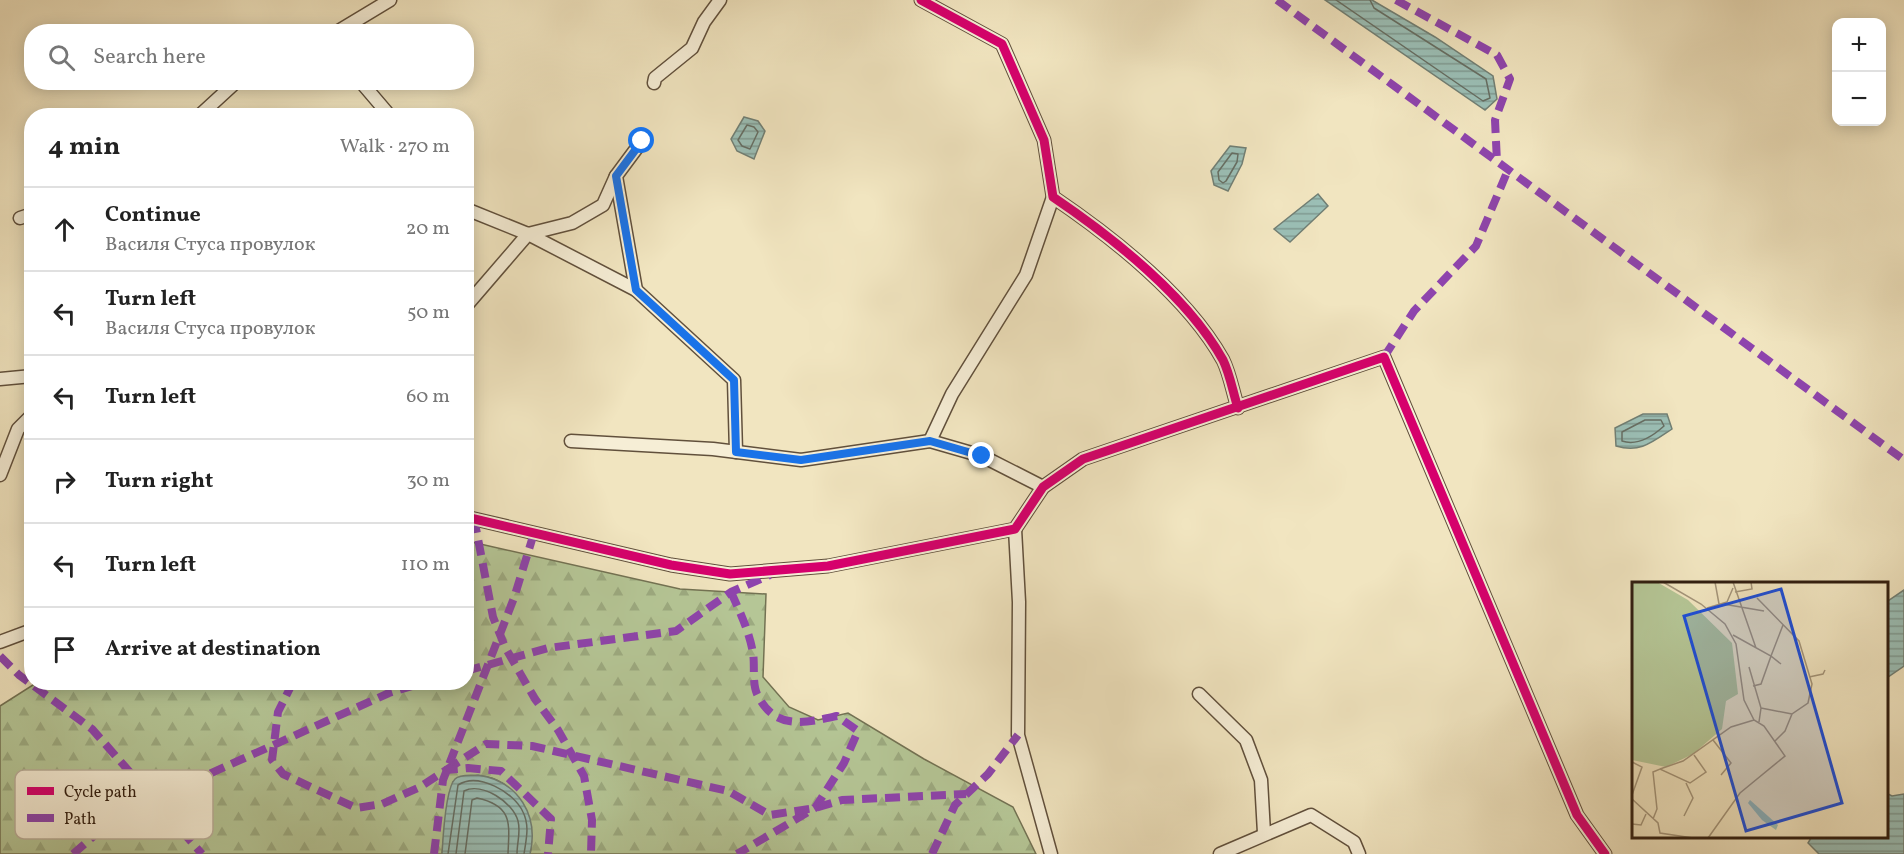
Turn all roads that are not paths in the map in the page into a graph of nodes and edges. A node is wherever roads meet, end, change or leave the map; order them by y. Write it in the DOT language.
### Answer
graph roads {
  1 [pos="390,0"];
  2 [pos="720,0"];
  3 [pos="921,0"];
  4 [pos="350,24"];
  5 [pos="654,83"];
  6 [pos="228,90"];
  7 [pos="368,90"];
  8 [pos="208,108"];
  9 [pos="383,108"];
  10 [pos="642,141"];
  11 [pos="616,176"];
  12 [pos="1053,197"];
  13 [pos="474,212"];
  14 [pos="528,234"];
  15 [pos="636,290"];
  16 [pos="474,297"];
  17 [pos="24,377"];
  18 [pos="0,379"];
  19 [pos="1238,408"];
  20 [pos="24,423"];
  21 [pos="571,441"];
  22 [pos="930,441"];
  23 [pos="736,452"];
  24 [pos="0,475"];
  25 [pos="1043,487"];
  26 [pos="474,519"];
  27 [pos="1015,529"];
  28 [pos="24,633"];
  29 [pos="0,642"];
  30 [pos="1199,694"];
  31 [pos="1264,833"];
  32 [pos="1051,854"];
  33 [pos="1220,854"];
  34 [pos="1359,854"];
  35 [pos="1605,854"];
  1 -- 4 [label="street"];
  2 -- 5 [label="street"];
  3 -- 12 [label="street"];
  6 -- 8 [label="street"];
  7 -- 9 [label="street"];
  10 -- 11 [label="street"];
  11 -- 14 [label="street"];
  11 -- 15 [label="street"];
  12 -- 19 [label="street"];
  12 -- 22 [label="street"];
  13 -- 14 [label="street"];
  14 -- 15 [label="street"];
  14 -- 16 [label="street"];
  15 -- 23 [label="street"];
  17 -- 18 [label="street"];
  19 -- 25 [label="street"];
  19 -- 35 [label="street"];
  20 -- 24 [label="street"];
  21 -- 23 [label="street"];
  22 -- 23 [label="street"];
  22 -- 25 [label="street"];
  25 -- 27 [label="street"];
  26 -- 27 [label="street"];
  27 -- 32 [label="street"];
  28 -- 29 [label="street"];
  30 -- 31 [label="street"];
  31 -- 33 [label="street"];
  31 -- 34 [label="street"];
}
